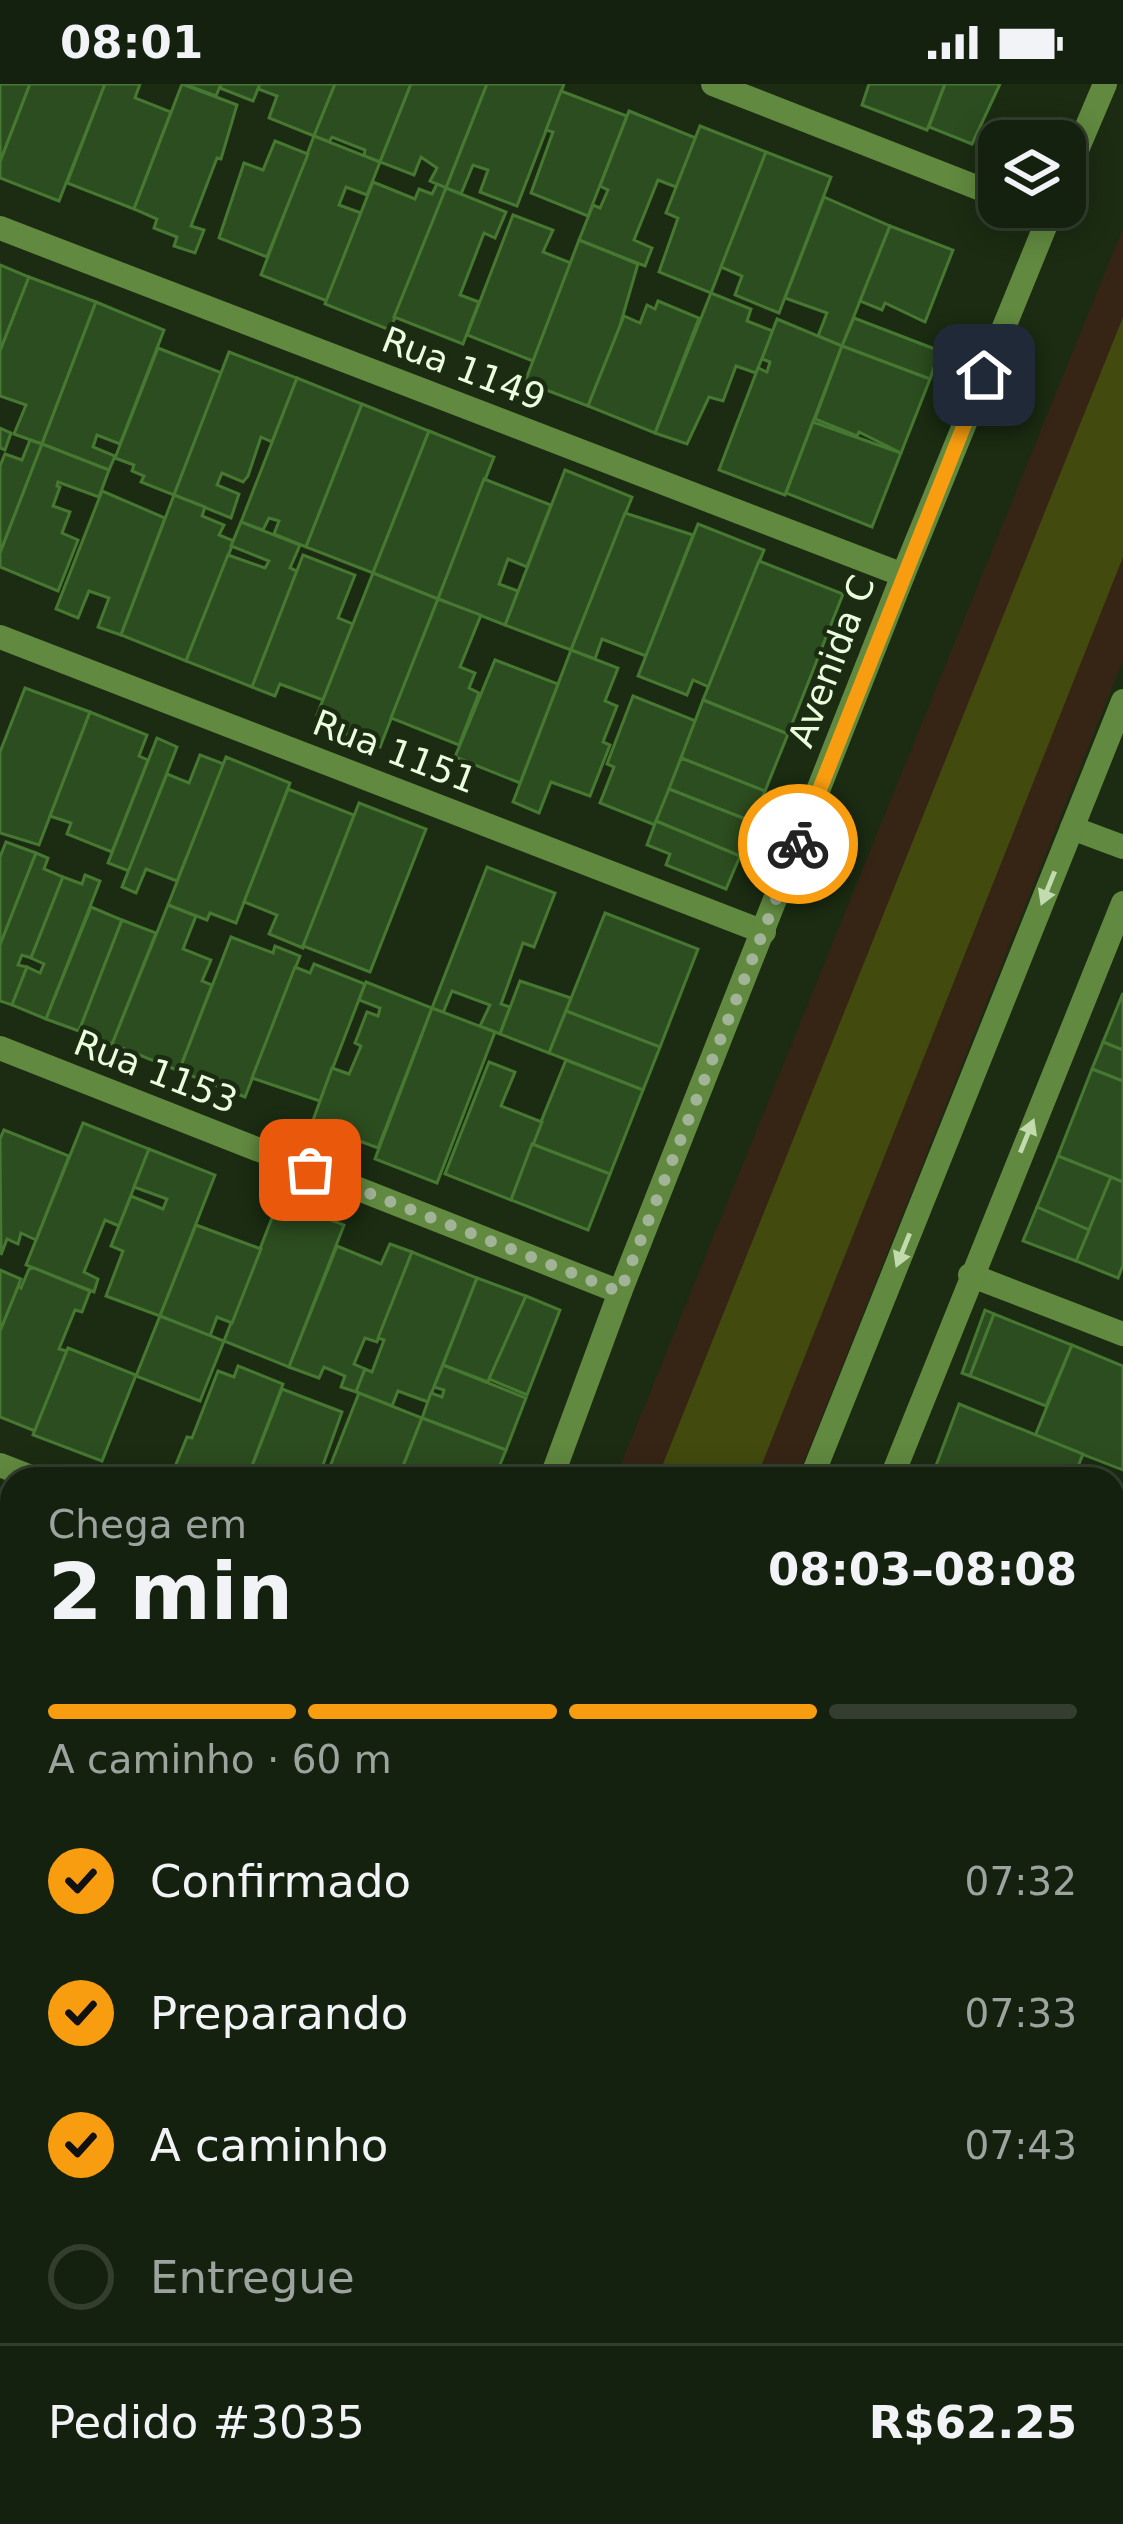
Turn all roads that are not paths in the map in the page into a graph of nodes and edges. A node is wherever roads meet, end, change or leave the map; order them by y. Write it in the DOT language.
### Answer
graph roads {
  1 [pos="713,84"];
  2 [pos="1105,84"];
  3 [pos="1086,129"];
  4 [pos="978,188"];
  5 [pos="0,228"];
  6 [pos="1036,228"];
  7 [pos="903,575"];
  8 [pos="0,637"];
  9 [pos="1123,701"];
  10 [pos="1072,828"];
  11 [pos="1123,847"];
  12 [pos="1123,903"];
  13 [pos="764,932"];
  14 [pos="0,1048"];
  15 [pos="970,1275"];
  16 [pos="620,1292"];
  17 [pos="1123,1334"];
  18 [pos="555,1467"];
  19 [pos="816,1467"];
  20 [pos="896,1467"];
  1 -- 4 [label="street"];
  2 -- 3 [label="street"];
  5 -- 7 [label="street, Rua 1149"];
  6 -- 7 [label="street, Avenida C"];
  7 -- 13 [label="street, Avenida C"];
  8 -- 13 [label="street, Rua 1151"];
  9 -- 10 [label="street"];
  10 -- 11 [label="street"];
  10 -- 19 [label="street, one-way"];
  15 -- 12 [label="street, one-way"];
  13 -- 16 [label="street, Avenida C"];
  14 -- 16 [label="street, Rua 1153"];
  15 -- 17 [label="street"];
  15 -- 20 [label="street"];
  16 -- 18 [label="street, Avenida C"];
}
